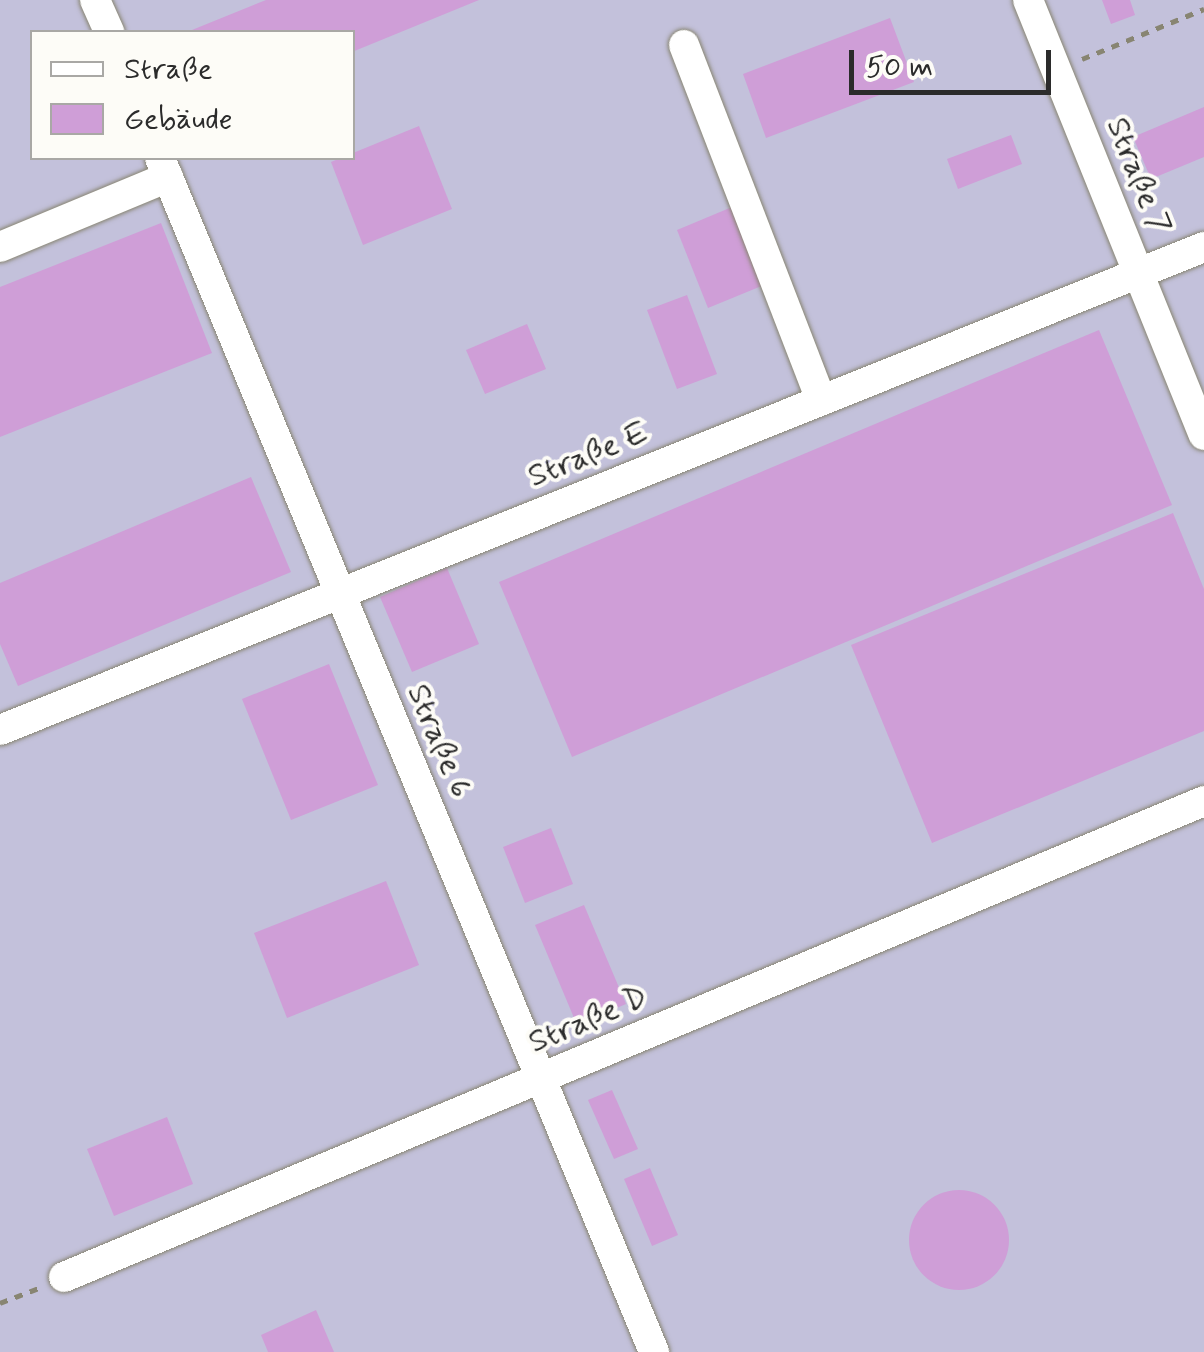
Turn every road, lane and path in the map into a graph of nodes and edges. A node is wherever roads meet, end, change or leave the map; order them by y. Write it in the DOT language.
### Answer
graph roads {
  1 [pos="95,0"];
  2 [pos="1028,0"];
  3 [pos="1204,9"];
  4 [pos="107,30"];
  5 [pos="684,45"];
  6 [pos="1056,69"];
  7 [pos="164,167"];
  8 [pos="0,247"];
  9 [pos="1204,247"];
  10 [pos="1139,273"];
  11 [pos="820,400"];
  12 [pos="1204,435"];
  13 [pos="340,595"];
  14 [pos="0,730"];
  15 [pos="1204,801"];
  16 [pos="544,1076"];
  17 [pos="64,1277"];
  18 [pos="0,1303"];
  19 [pos="654,1352"];
  1 -- 4 [label="lane"];
  2 -- 6 [label="lane, Straße 7"];
  3 -- 6 [label="path"];
  5 -- 11 [label="lane"];
  6 -- 10 [label="lane, Straße 7"];
  7 -- 8 [label="lane"];
  7 -- 13 [label="lane, Straße 6"];
  9 -- 10 [label="lane, Straße E"];
  10 -- 11 [label="lane, Straße E"];
  10 -- 12 [label="lane, Straße 7"];
  11 -- 13 [label="lane, Straße E"];
  13 -- 14 [label="lane, Straße E"];
  13 -- 16 [label="lane, Straße 6"];
  15 -- 16 [label="lane, Straße D"];
  16 -- 17 [label="lane, Straße D"];
  16 -- 19 [label="lane, Straße 6"];
  17 -- 18 [label="path"];
}
